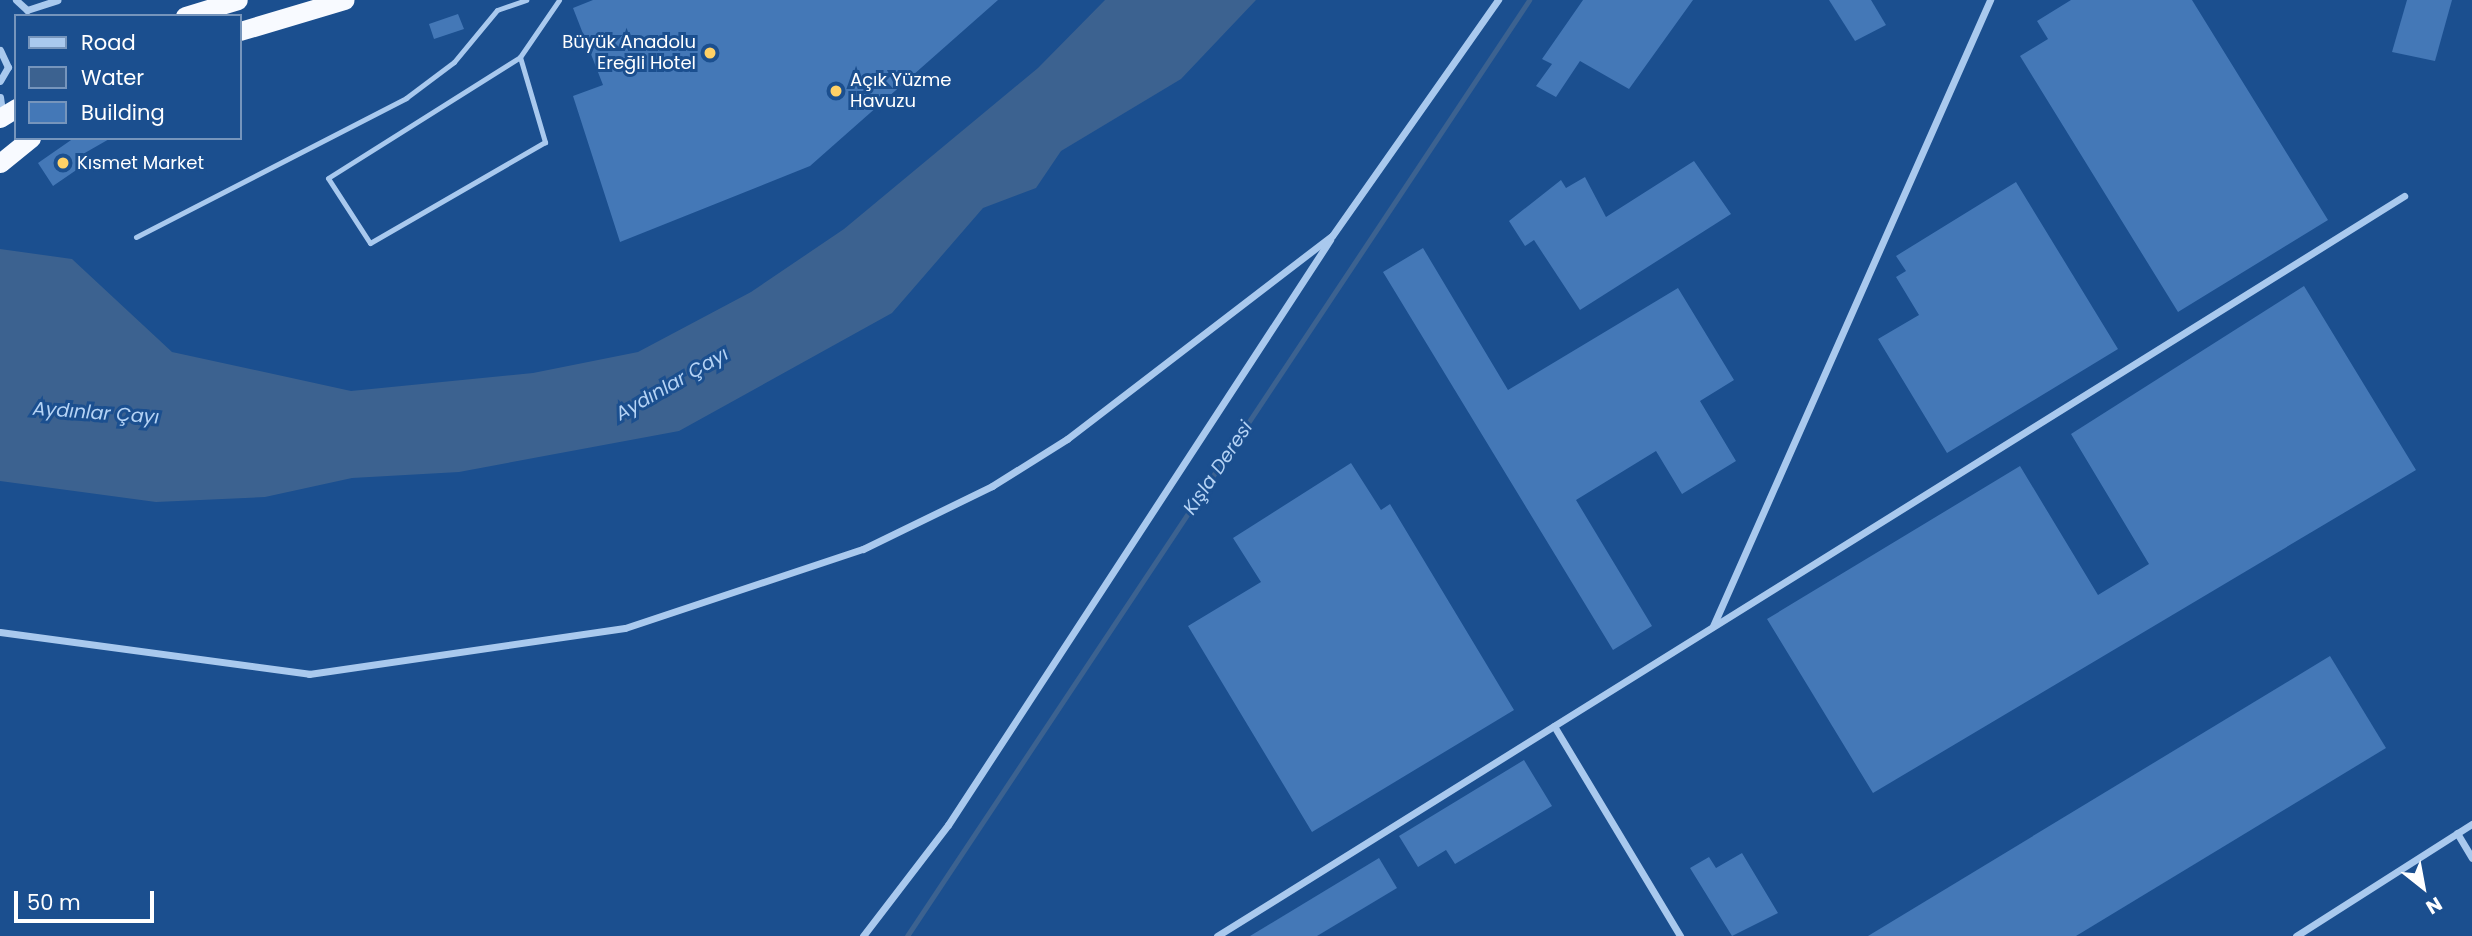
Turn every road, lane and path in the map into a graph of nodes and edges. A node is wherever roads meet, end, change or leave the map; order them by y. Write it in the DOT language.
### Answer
graph roads {
  1 [pos="16,0"];
  2 [pos="57,0"];
  3 [pos="238,0"];
  4 [pos="344,0"];
  5 [pos="526,0"];
  6 [pos="559,0"];
  7 [pos="1498,0"];
  8 [pos="1990,0"];
  9 [pos="192,14"];
  10 [pos="242,30"];
  11 [pos="0,50"];
  12 [pos="520,57"];
  13 [pos="0,81"];
  14 [pos="29,140"];
  15 [pos="0,163"];
  16 [pos="2404,197"];
  17 [pos="1332,236"];
  18 [pos="136,237"];
  19 [pos="1713,627"];
  20 [pos="0,632"];
  21 [pos="1554,726"];
  22 [pos="2472,824"];
  23 [pos="2457,834"];
  24 [pos="2472,858"];
  25 [pos="863,936"];
  26 [pos="1217,936"];
  27 [pos="1680,936"];
  28 [pos="2296,936"];
  1 -- 2 [label="street"];
  3 -- 9 [label="highway"];
  4 -- 10 [label="highway"];
  5 -- 18 [label="lane"];
  6 -- 12 [label="lane"];
  7 -- 17 [label="street"];
  8 -- 19 [label="street"];
  11 -- 13 [label="street"];
  12 -- 12 [label="lane"];
  14 -- 15 [label="highway"];
  16 -- 19 [label="street"];
  17 -- 20 [label="street"];
  17 -- 25 [label="street"];
  19 -- 21 [label="street"];
  21 -- 26 [label="street"];
  21 -- 27 [label="street"];
  22 -- 23 [label="street"];
  23 -- 24 [label="street"];
  23 -- 28 [label="street"];
}
